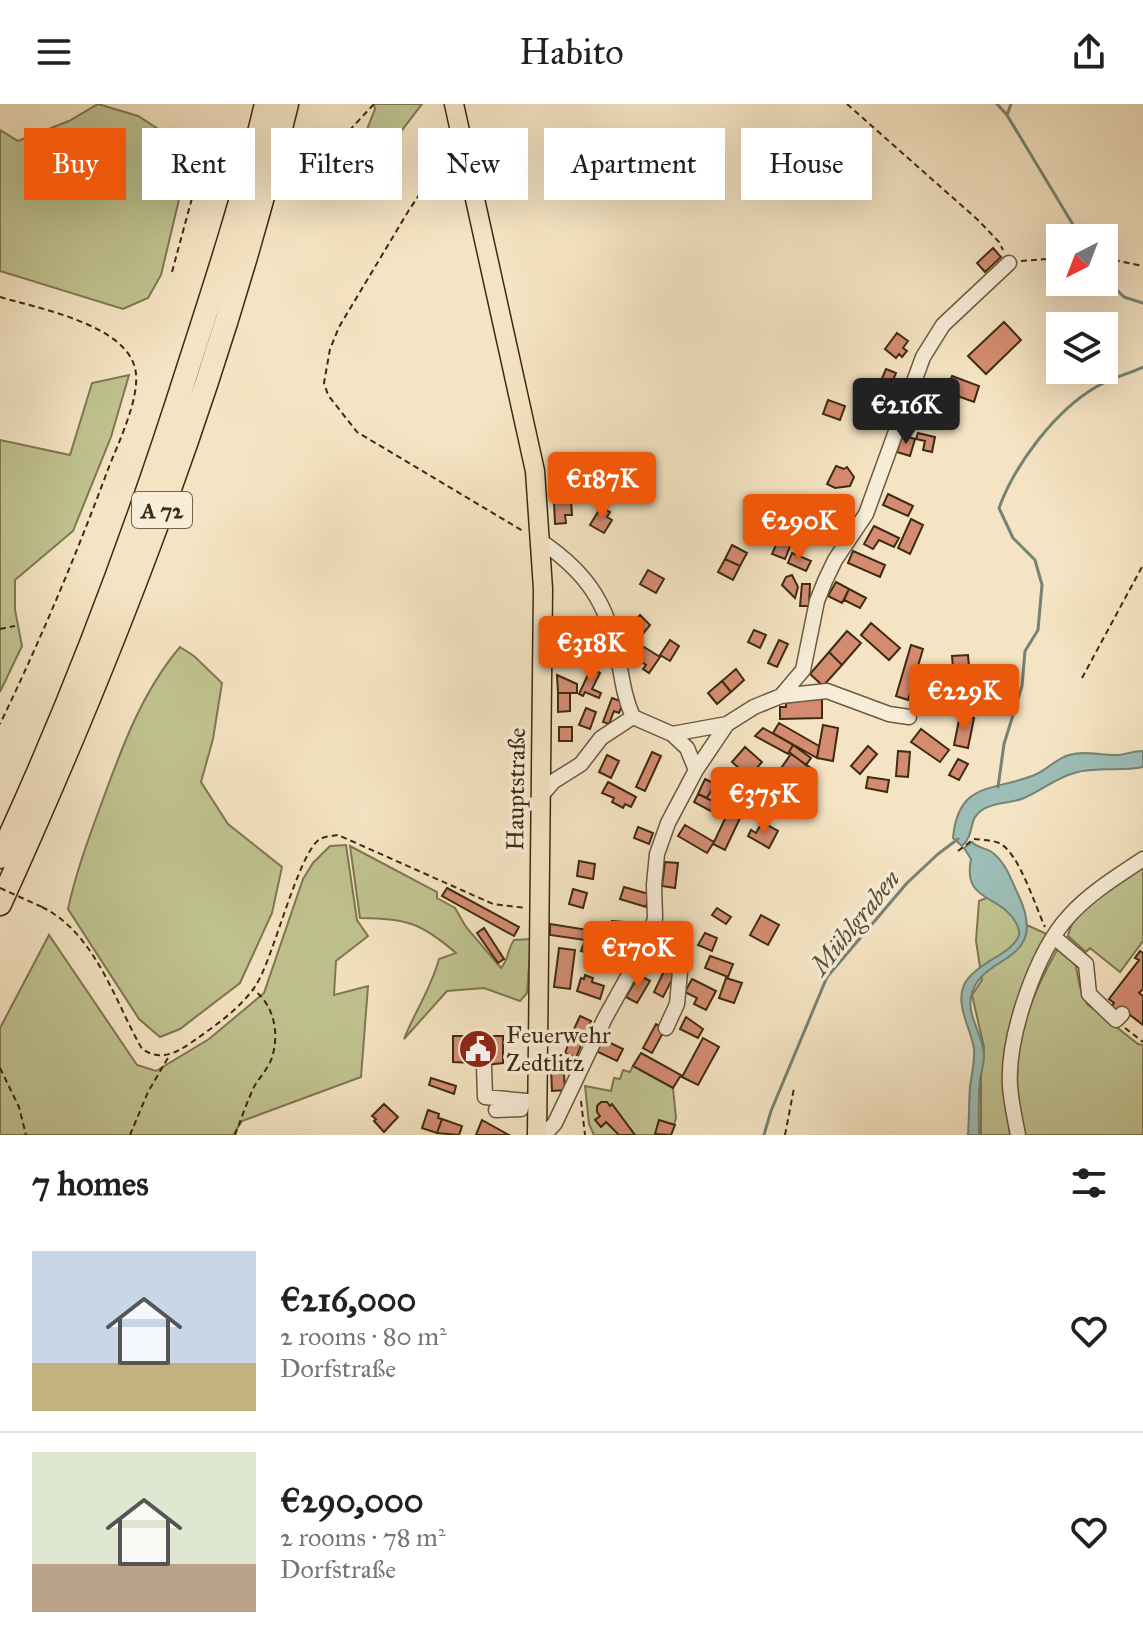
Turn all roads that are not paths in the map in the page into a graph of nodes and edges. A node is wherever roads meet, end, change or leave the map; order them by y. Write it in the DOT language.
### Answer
graph roads {
  1 [pos="266,104"];
  2 [pos="287,104"];
  3 [pos="454,104"];
  4 [pos="1009,263"];
  5 [pos="542,542"];
  6 [pos="781,696"];
  7 [pos="633,717"];
  8 [pos="909,717"];
  9 [pos="727,724"];
  10 [pos="672,734"];
  11 [pos="696,770"];
  12 [pos="540,797"];
  13 [pos="0,857"];
  14 [pos="1143,859"];
  15 [pos="0,904"];
  16 [pos="653,927"];
  17 [pos="1056,935"];
  18 [pos="645,948"];
  19 [pos="667,949"];
  20 [pos="1119,1017"];
  21 [pos="666,1028"];
  22 [pos="484,1066"];
  23 [pos="538,1105"];
  24 [pos="496,1110"];
  25 [pos="537,1134"];
  26 [pos="1018,1135"];
  1 -- 13 [label="highway, A 72"];
  2 -- 15 [label="highway, A 72"];
  3 -- 5 [label="main road, Hauptstraße"];
  4 -- 6 [label="street"];
  5 -- 7 [label="street"];
  5 -- 12 [label="main road, Hauptstraße"];
  6 -- 8 [label="street"];
  6 -- 9 [label="street"];
  7 -- 10 [label="street"];
  7 -- 12 [label="street"];
  9 -- 10 [label="street"];
  9 -- 11 [label="street"];
  10 -- 11 [label="street"];
  11 -- 16 [label="street"];
  12 -- 23 [label="main road, Hauptstraße"];
  14 -- 17 [label="street"];
  16 -- 18 [label="street"];
  16 -- 19 [label="street"];
  17 -- 20 [label="street"];
  17 -- 26 [label="street"];
  18 -- 19 [label="street"];
  18 -- 25 [label="street"];
  19 -- 21 [label="street"];
  22 -- 23 [label="street"];
  23 -- 24 [label="street"];
  23 -- 25 [label="main road, Hauptstraße"];
}
